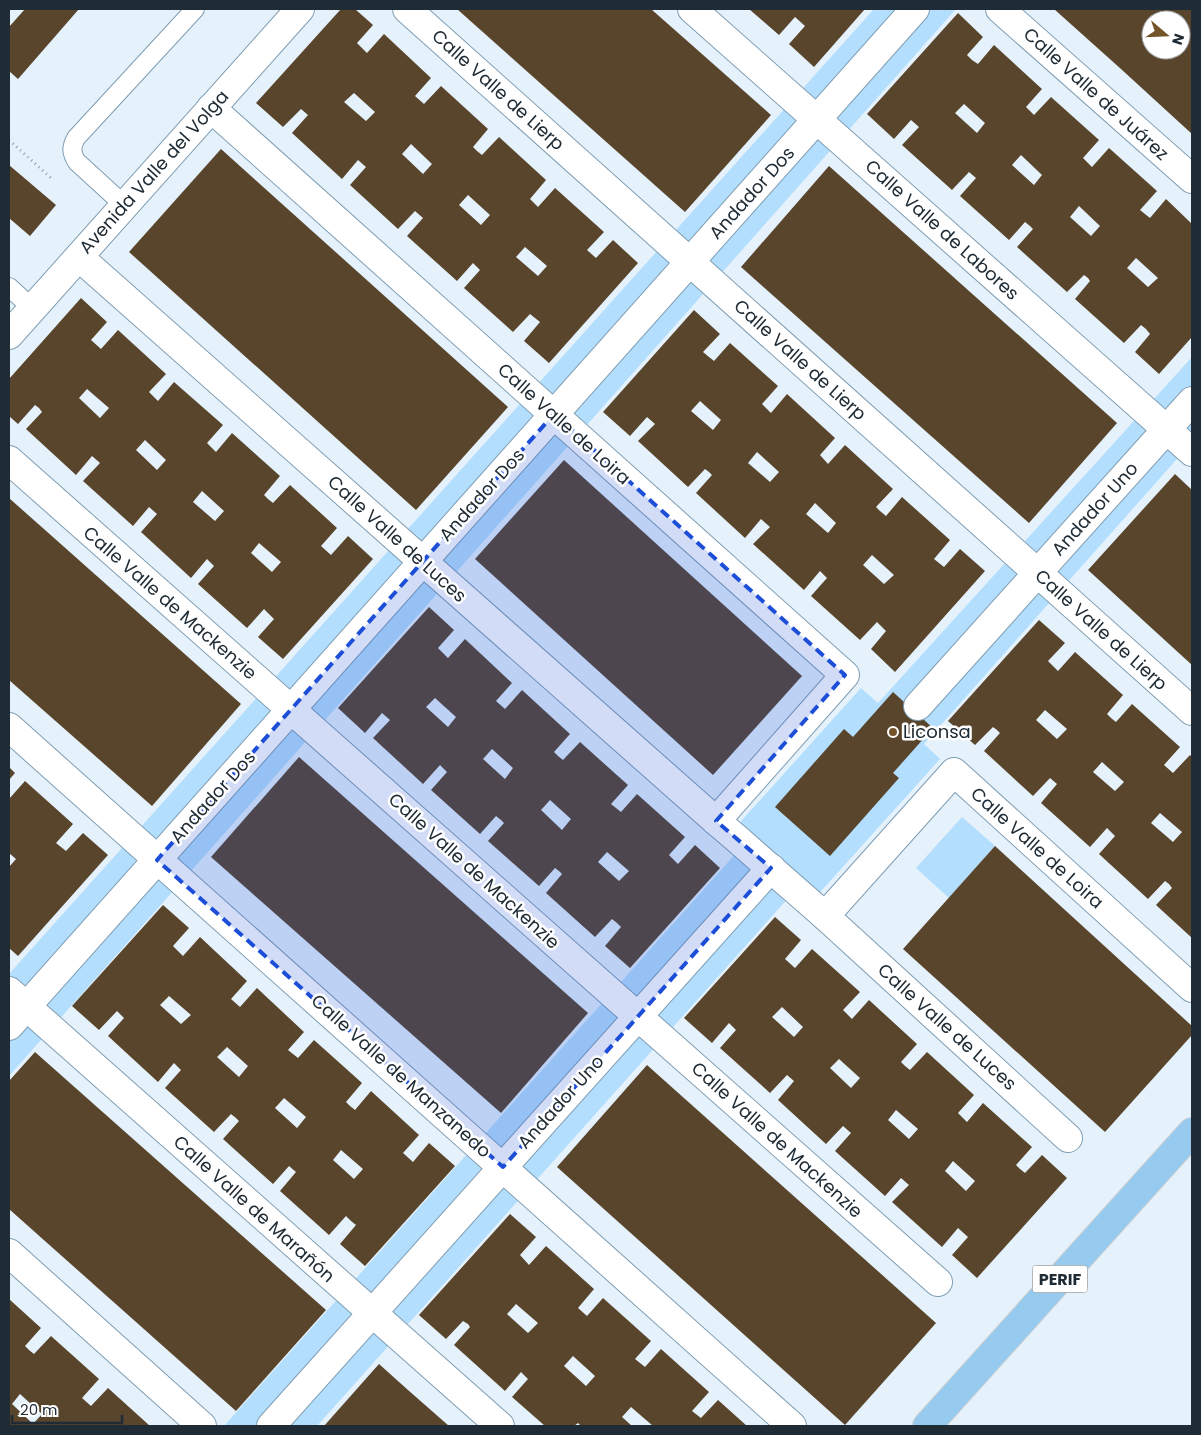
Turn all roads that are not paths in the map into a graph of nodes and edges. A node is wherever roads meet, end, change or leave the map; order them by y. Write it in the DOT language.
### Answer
graph roads {
  1 [pos="195,9"];
  2 [pos="300,9"];
  3 [pos="407,9"];
  4 [pos="692,9"];
  5 [pos="916,9"];
  6 [pos="1000,9"];
  7 [pos="211,108"];
  8 [pos="817,119"];
  9 [pos="1192,180"];
  10 [pos="124,206"];
  11 [pos="78,257"];
  12 [pos="690,262"];
  13 [pos="9,287"];
  14 [pos="32,308"];
  15 [pos="9,335"];
  16 [pos="1192,401"];
  17 [pos="554,414"];
  18 [pos="1167,429"];
  19 [pos="1192,452"];
  20 [pos="9,460"];
  21 [pos="423,562"];
  22 [pos="1038,573"];
  23 [pos="918,706"];
  24 [pos="291,710"];
  25 [pos="1192,711"];
  26 [pos="9,727"];
  27 [pos="716,821"];
  28 [pos="157,860"];
  29 [pos="771,868"];
  30 [pos="825,916"];
  31 [pos="1192,988"];
  32 [pos="14,1008"];
  33 [pos="638,1016"];
  34 [pos="1192,1132"];
  35 [pos="1068,1138"];
  36 [pos="503,1167"];
  37 [pos="9,1253"];
  38 [pos="938,1282"];
  39 [pos="372,1313"];
  40 [pos="202,1426"];
  41 [pos="271,1426"];
  42 [pos="500,1426"];
  43 [pos="792,1426"];
  44 [pos="927,1426"];
  1 -- 10 [label="lane"];
  2 -- 7 [label="street, Avenida Valle del Volga"];
  3 -- 12 [label="street, Calle Valle de Lierp"];
  4 -- 8 [label="street, Calle Valle de Labores"];
  5 -- 8 [label="street, Andador Dos"];
  6 -- 9 [label="street, Calle Valle de Juárez"];
  7 -- 10 [label="street, Avenida Valle del Volga"];
  7 -- 17 [label="street, Calle Valle de Loira"];
  8 -- 12 [label="street, Andador Dos"];
  8 -- 18 [label="street, Calle Valle de Labores"];
  10 -- 11 [label="street, Avenida Valle del Volga"];
  11 -- 14 [label="street, Avenida Valle del Volga"];
  11 -- 21 [label="street, Calle Valle de Luces"];
  12 -- 17 [label="street, Andador Dos"];
  12 -- 22 [label="street, Calle Valle de Lierp"];
  13 -- 14 [label="lane"];
  14 -- 15 [label="street, Avenida Valle del Volga"];
  16 -- 18 [label="street, Andador Uno"];
  17 -- 21 [label="street, Andador Dos"];
  17 -- 27 [label="street, Calle Valle de Loira"];
  18 -- 19 [label="street, Calle Valle de Labores"];
  18 -- 22 [label="street, Andador Uno"];
  20 -- 24 [label="street, Calle Valle de Mackenzie"];
  21 -- 24 [label="street, Andador Dos"];
  21 -- 27 [label="street, Calle Valle de Luces"];
  22 -- 23 [label="street, Andador Uno"];
  22 -- 25 [label="street, Calle Valle de Lierp"];
  24 -- 28 [label="street, Andador Dos"];
  24 -- 33 [label="street, Calle Valle de Mackenzie"];
  26 -- 28 [label="street, Calle Valle de Manzanedo"];
  27 -- 29 [label="street, Calle Valle de Luces"];
  28 -- 32 [label="street, Andador Dos"];
  28 -- 36 [label="street, Calle Valle de Manzanedo"];
  29 -- 30 [label="street, Calle Valle de Luces"];
  29 -- 33 [label="street, Andador Uno"];
  30 -- 31 [label="street, Calle Valle de Loira"];
  30 -- 35 [label="street, Calle Valle de Luces"];
  32 -- 39 [label="street, Calle Valle de Marañón"];
  33 -- 36 [label="street, Andador Uno"];
  33 -- 38 [label="street, Calle Valle de Mackenzie"];
  34 -- 44 [label="highway, PERIF"];
  36 -- 39 [label="street, Andador Uno"];
  36 -- 43 [label="street, Calle Valle de Manzanedo"];
  37 -- 40 [label="street"];
  39 -- 41 [label="street, Andador Uno"];
  39 -- 42 [label="street, Calle Valle de Marañón"];
}
